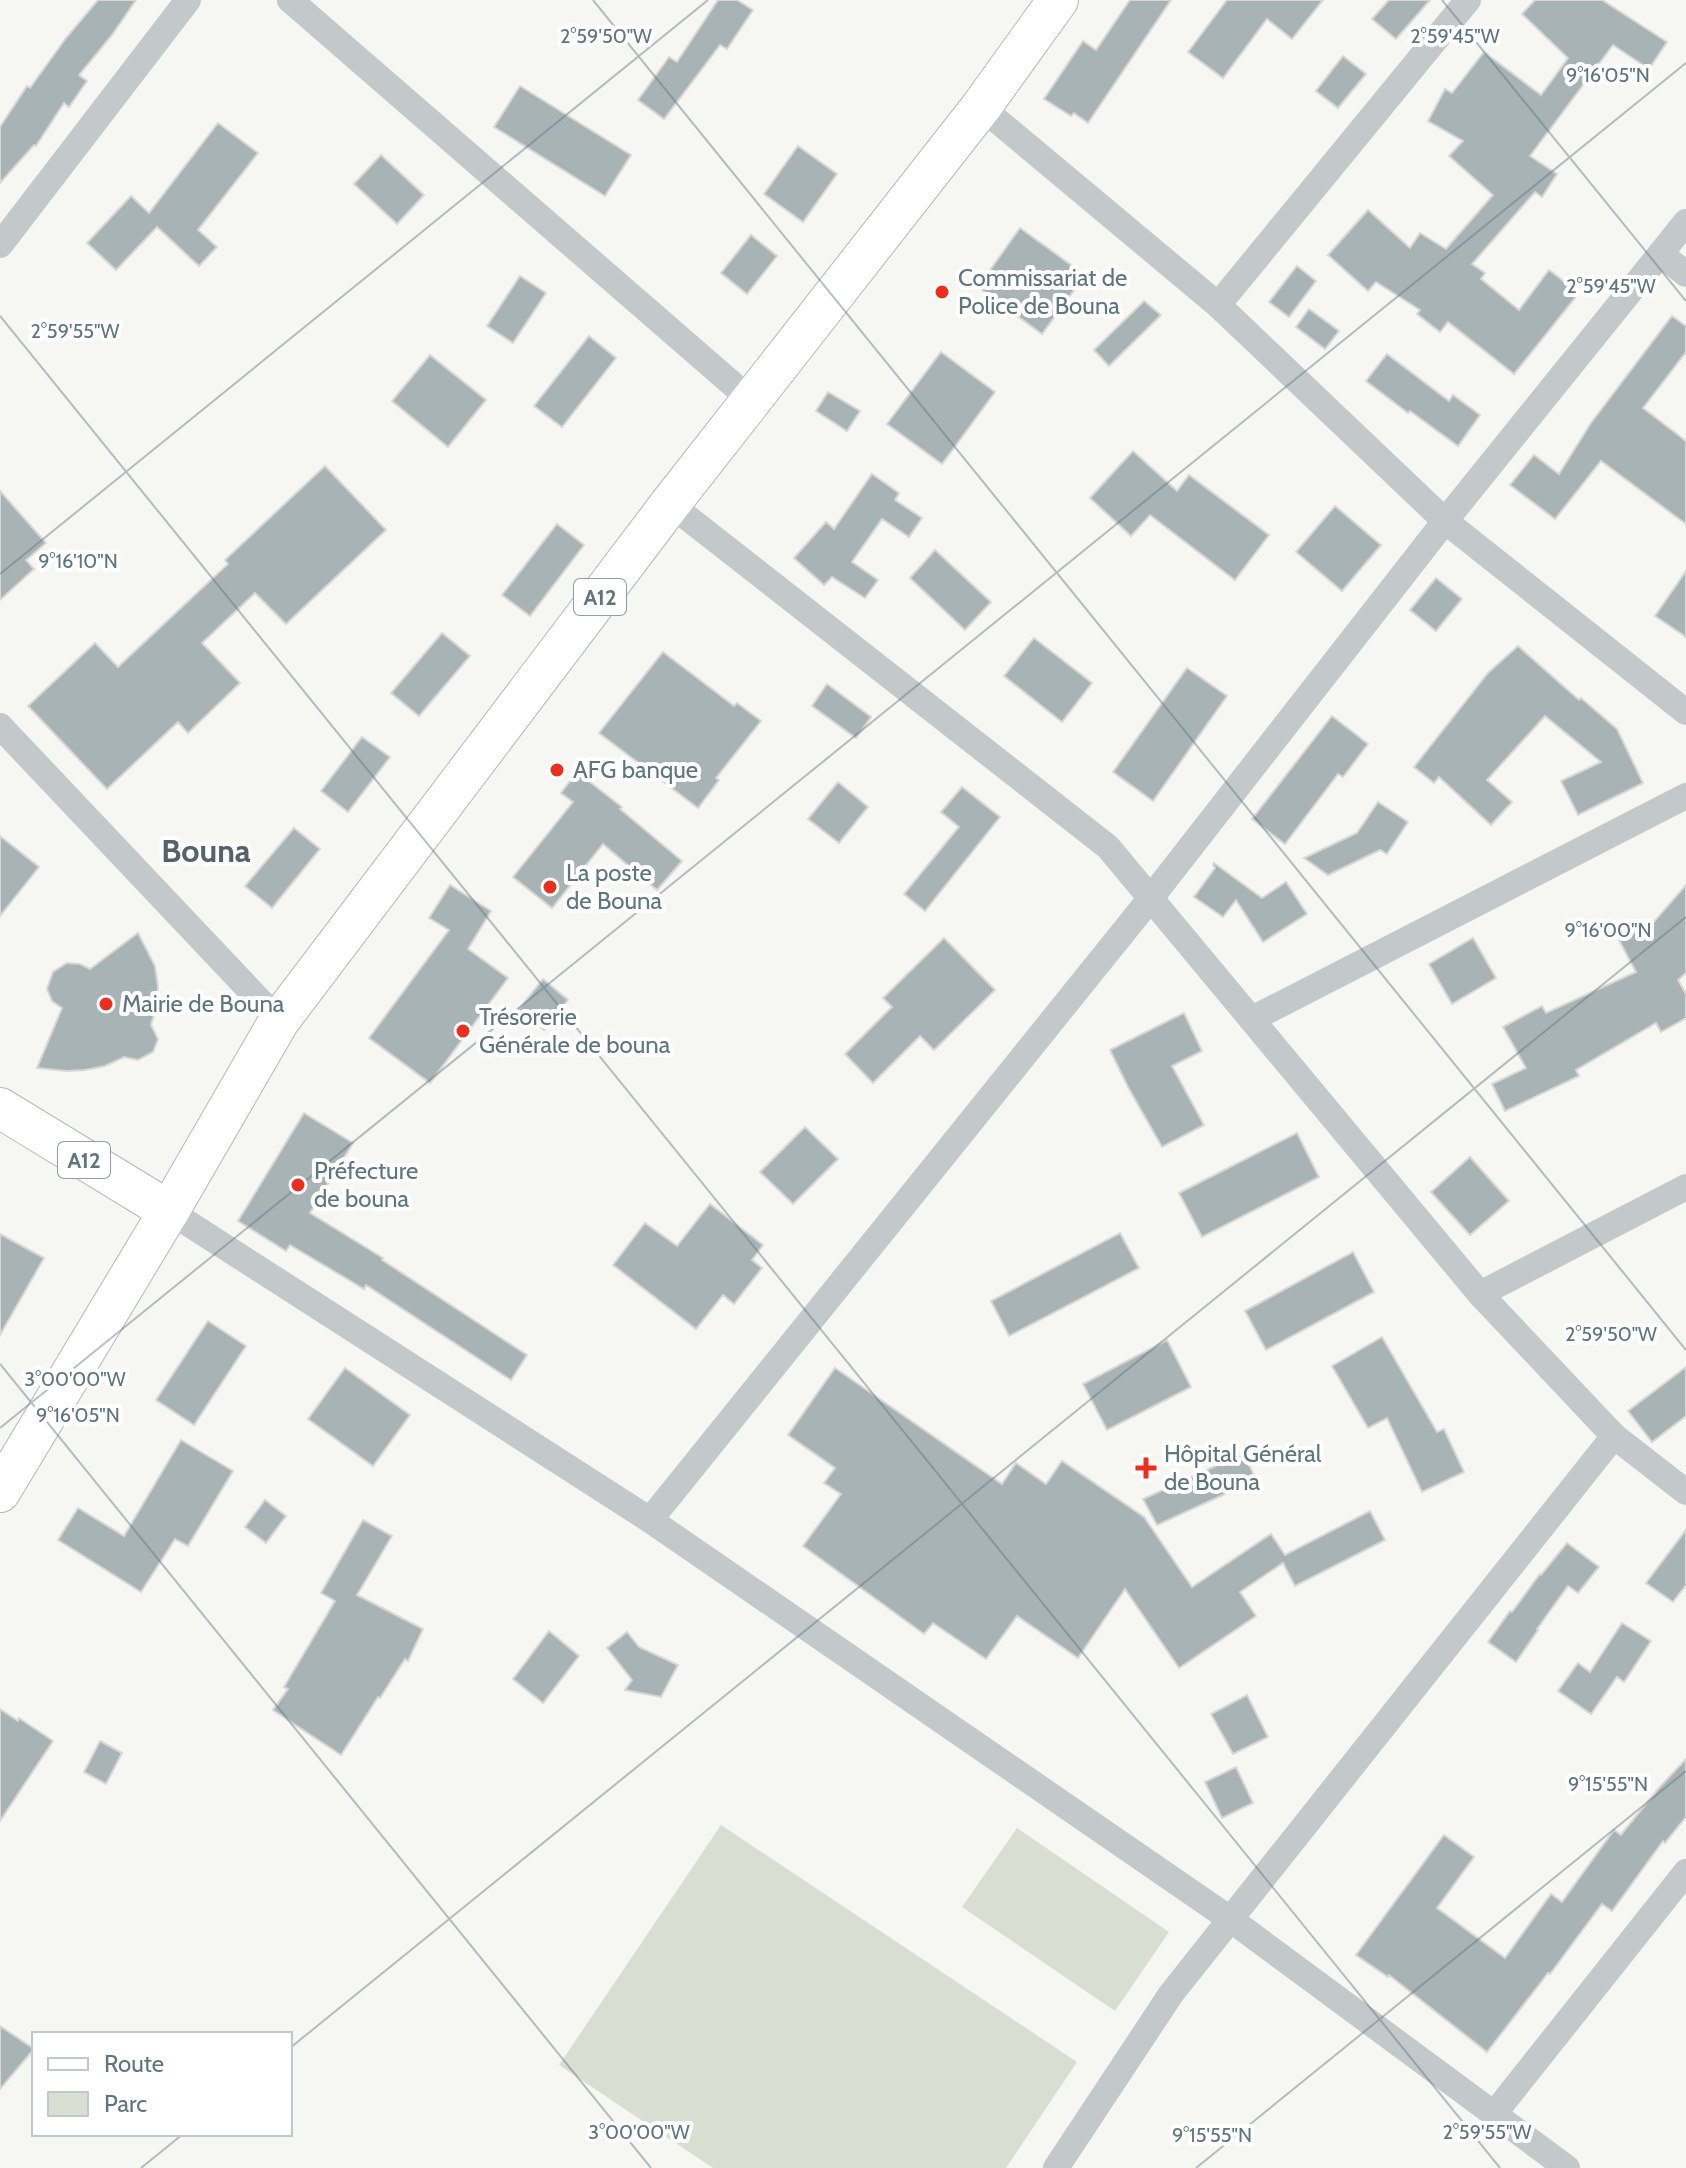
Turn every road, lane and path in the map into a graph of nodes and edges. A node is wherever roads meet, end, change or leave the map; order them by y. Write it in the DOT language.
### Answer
graph roads {
  1 [pos="188,0"];
  2 [pos="290,0"];
  3 [pos="1058,0"];
  4 [pos="1468,0"];
  5 [pos="981,107"];
  6 [pos="1686,222"];
  7 [pos="0,245"];
  8 [pos="1661,254"];
  9 [pos="1686,274"];
  10 [pos="1218,305"];
  11 [pos="752,401"];
  12 [pos="670,504"];
  13 [pos="1445,521"];
  14 [pos="1686,712"];
  15 [pos="0,726"];
  16 [pos="1686,796"];
  17 [pos="1150,899"];
  18 [pos="1252,1019"];
  19 [pos="279,1021"];
  20 [pos="0,1108"];
  21 [pos="1686,1187"];
  22 [pos="169,1211"];
  23 [pos="1480,1294"];
  24 [pos="1614,1436"];
  25 [pos="0,1492"];
  26 [pos="1686,1492"];
  27 [pos="650,1520"];
  28 [pos="1686,1872"];
  29 [pos="1230,1919"];
  30 [pos="1494,2114"];
  31 [pos="1056,2168"];
  32 [pos="1567,2168"];
  1 -- 7 [label="street"];
  2 -- 11 [label="street"];
  3 -- 5 [label="main road, A12"];
  4 -- 10 [label="street"];
  5 -- 10 [label="street"];
  5 -- 11 [label="main road, A12"];
  6 -- 8 [label="street"];
  8 -- 9 [label="street"];
  8 -- 13 [label="street"];
  10 -- 13 [label="street"];
  11 -- 12 [label="main road, A12"];
  12 -- 17 [label="street"];
  12 -- 19 [label="main road, A12"];
  13 -- 14 [label="street"];
  13 -- 17 [label="street"];
  15 -- 19 [label="street"];
  16 -- 18 [label="street"];
  17 -- 18 [label="street"];
  17 -- 27 [label="street"];
  18 -- 23 [label="street"];
  19 -- 22 [label="main road, A12"];
  20 -- 22 [label="main road, A12"];
  21 -- 23 [label="street"];
  22 -- 25 [label="main road"];
  22 -- 27 [label="street"];
  23 -- 24 [label="street"];
  24 -- 26 [label="street"];
  24 -- 29 [label="street"];
  27 -- 29 [label="street"];
  28 -- 30 [label="street"];
  29 -- 30 [label="street"];
  29 -- 31 [label="street"];
  30 -- 32 [label="street"];
}
